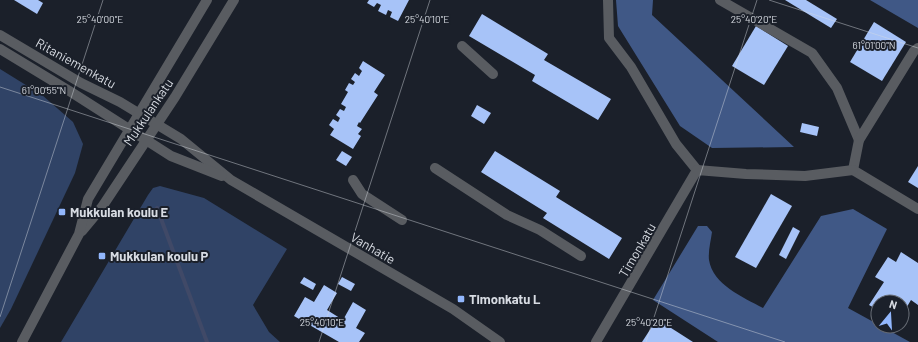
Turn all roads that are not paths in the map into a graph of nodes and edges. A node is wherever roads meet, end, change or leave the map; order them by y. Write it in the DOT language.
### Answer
graph roads {
  1 [pos="207,0"];
  2 [pos="234,0"];
  3 [pos="608,0"];
  4 [pos="720,0"];
  5 [pos="0,35"];
  6 [pos="462,46"];
  7 [pos="918,48"];
  8 [pos="0,49"];
  9 [pos="493,74"];
  10 [pos="139,114"];
  11 [pos="156,124"];
  12 [pos="130,129"];
  13 [pos="146,140"];
  14 [pos="859,140"];
  15 [pos="435,168"];
  16 [pos="697,170"];
  17 [pos="853,170"];
  18 [pos="231,180"];
  19 [pos="353,180"];
  20 [pos="918,209"];
  21 [pos="402,220"];
  22 [pos="79,234"];
  23 [pos="581,256"];
  24 [pos="22,342"];
  25 [pos="500,342"];
  26 [pos="596,342"];
  1 -- 10 [label="street, Mukkulankatu"];
  2 -- 11 [label="street, Mukkulankatu"];
  3 -- 16 [label="street"];
  4 -- 14 [label="street"];
  5 -- 10 [label="street, Ritaniemenkatu"];
  6 -- 9 [label="street"];
  7 -- 14 [label="street"];
  8 -- 12 [label="street, Ritaniemenkatu"];
  10 -- 11 [label="street, Vanhatie"];
  10 -- 12 [label="street, Mukkulankatu"];
  11 -- 13 [label="street, Mukkulankatu"];
  11 -- 18 [label="street, Vanhatie"];
  12 -- 13 [label="street, Vanhatie"];
  12 -- 22 [label="street, Mukkulankatu"];
  13 -- 18 [label="street, Vanhatie"];
  13 -- 22 [label="street, Mukkulankatu"];
  14 -- 17 [label="street"];
  15 -- 23 [label="street"];
  16 -- 17 [label="street"];
  16 -- 26 [label="street, Timonkatu"];
  17 -- 20 [label="street"];
  18 -- 25 [label="street, Vanhatie"];
  19 -- 21 [label="street"];
  22 -- 24 [label="street, Mukkulankatu"];
}
